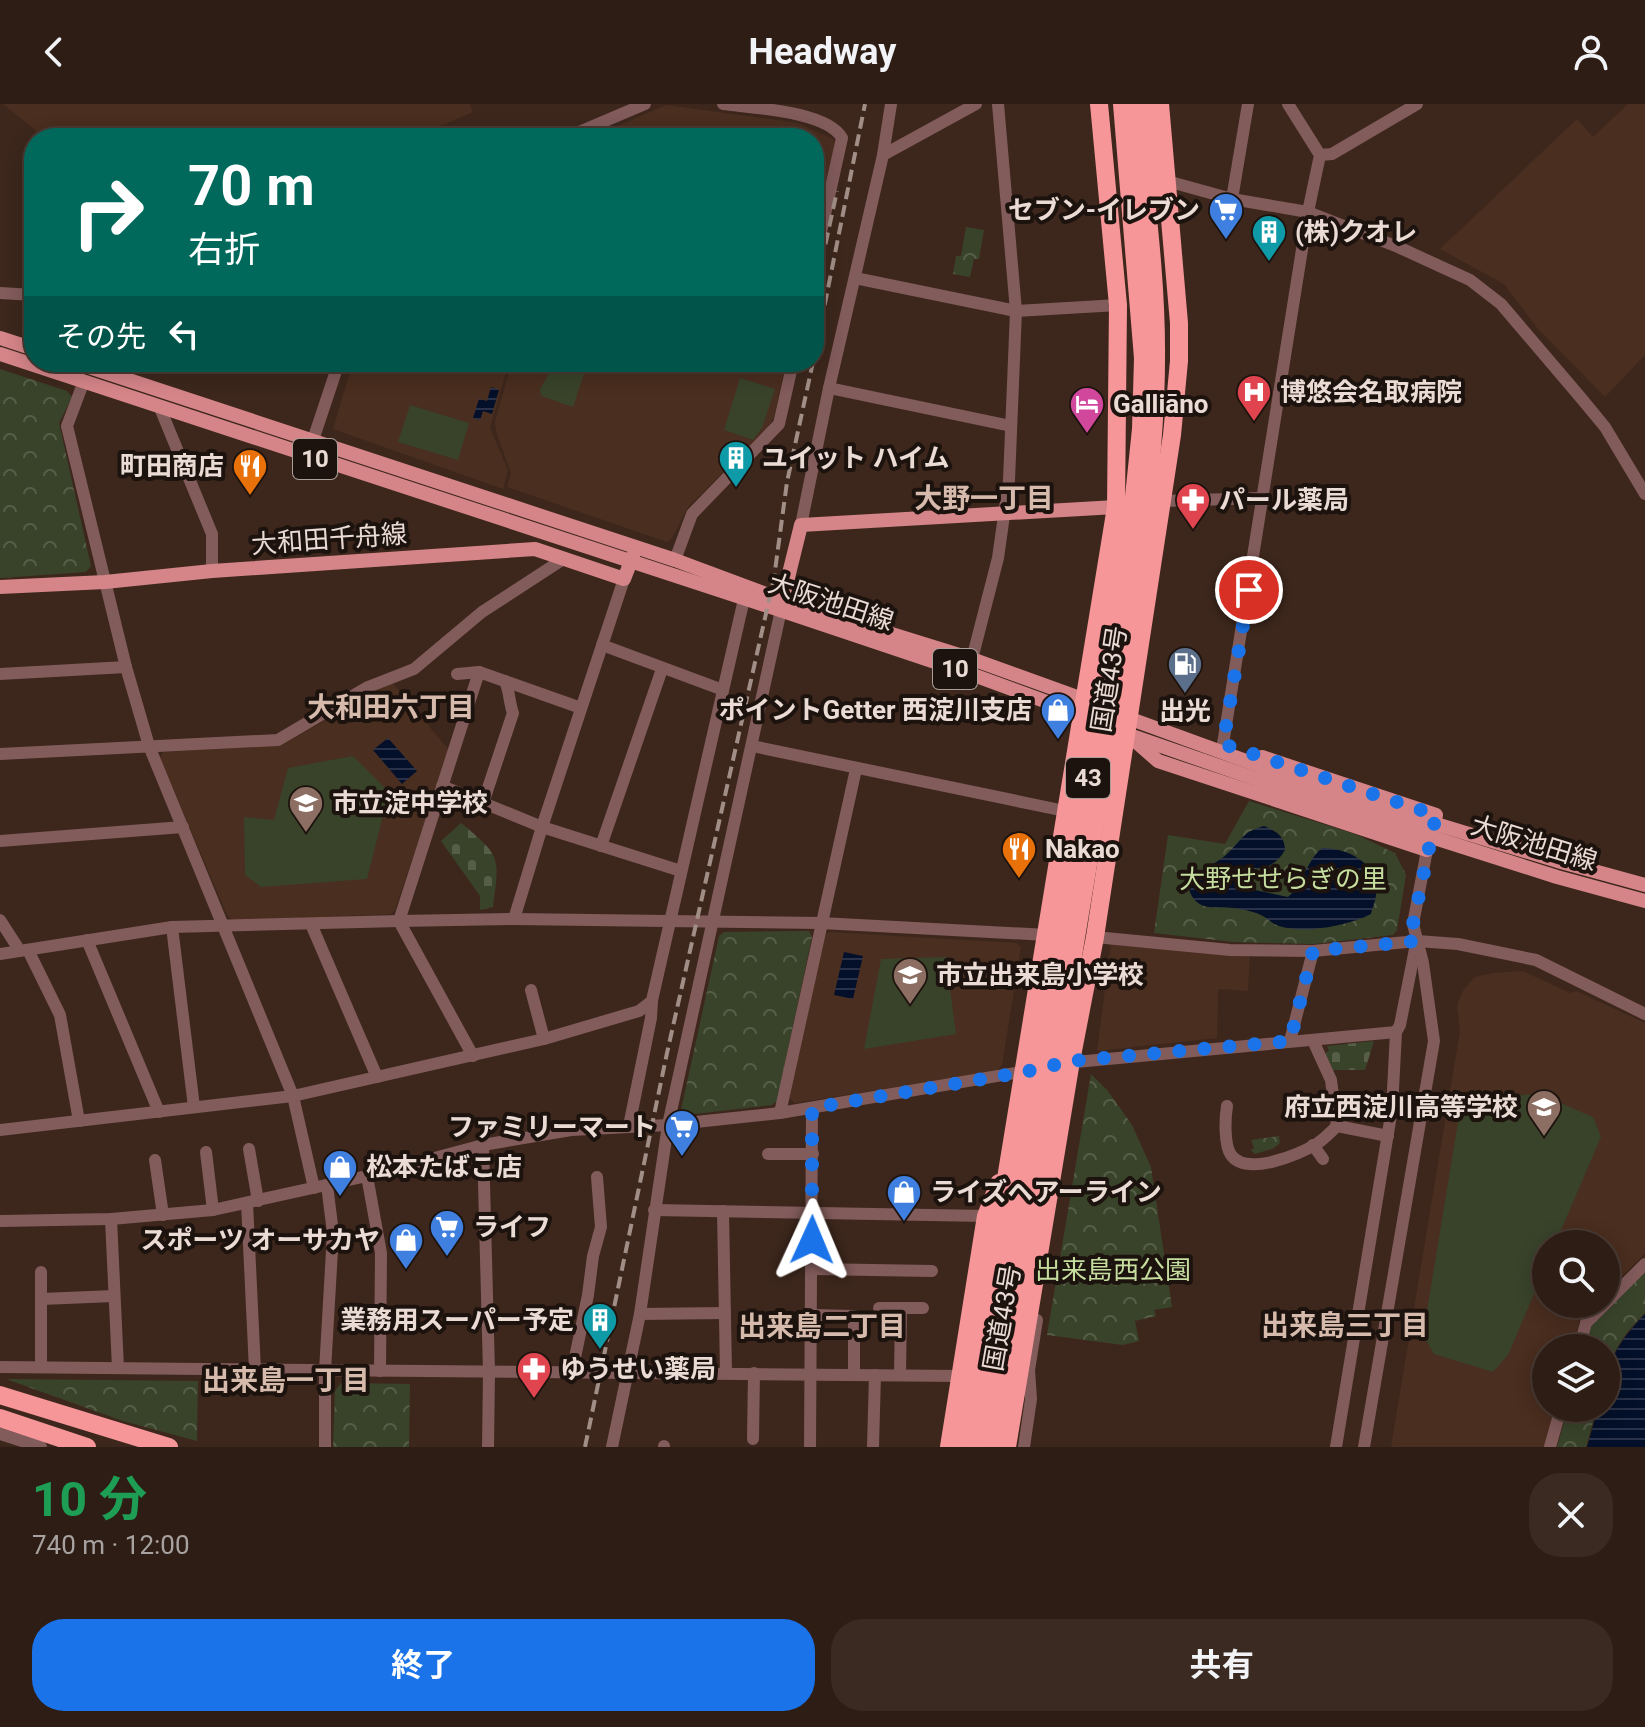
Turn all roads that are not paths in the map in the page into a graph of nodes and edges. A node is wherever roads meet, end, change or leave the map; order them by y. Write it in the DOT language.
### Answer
graph roads {
  1 [pos="645,104"];
  2 [pos="723,104"];
  3 [pos="891,104"];
  4 [pos="976,104"];
  5 [pos="998,104"];
  6 [pos="1099,104"];
  7 [pos="1111,104"];
  8 [pos="1122,104"];
  9 [pos="1136,104"];
  10 [pos="1146,104"];
  11 [pos="1160,104"];
  12 [pos="1248,104"];
  13 [pos="1288,104"];
  14 [pos="1417,104"];
  15 [pos="589,128"];
  16 [pos="883,155"];
  17 [pos="1320,155"];
  18 [pos="1167,181"];
  19 [pos="1232,199"];
  20 [pos="1308,212"];
  21 [pos="824,219"];
  22 [pos="855,278"];
  23 [pos="0,293"];
  24 [pos="24,294"];
  25 [pos="1118,305"];
  26 [pos="1016,311"];
  27 [pos="0,338"];
  28 [pos="24,346"];
  29 [pos="0,354"];
  30 [pos="24,362"];
  31 [pos="56,372"];
  32 [pos="104,372"];
  33 [pos="336,372"];
  34 [pos="791,372"];
  35 [pos="84,381"];
  36 [pos="829,388"];
  37 [pos="160,408"];
  38 [pos="1011,426"];
  39 [pos="313,441"];
  40 [pos="1171,442"];
  41 [pos="308,456"];
  42 [pos="1645,494"];
  43 [pos="1263,498"];
  44 [pos="1162,501"];
  45 [pos="1116,507"];
  46 [pos="1006,514"];
  47 [pos="801,525"];
  48 [pos="635,548"];
  49 [pos="565,558"];
  50 [pos="675,560"];
  51 [pos="630,563"];
  52 [pos="212,571"];
  53 [pos="624,579"];
  54 [pos="105,582"];
  55 [pos="0,587"];
  56 [pos="744,599"];
  57 [pos="782,605"];
  58 [pos="602,645"];
  59 [pos="972,659"];
  60 [pos="126,667"];
  61 [pos="662,669"];
  62 [pos="479,672"];
  63 [pos="0,674"];
  64 [pos="457,674"];
  65 [pos="505,681"];
  66 [pos="723,690"];
  67 [pos="1083,706"];
  68 [pos="581,708"];
  69 [pos="1128,727"];
  70 [pos="1160,731"];
  71 [pos="1223,744"];
  72 [pos="149,746"];
  73 [pos="752,746"];
  74 [pos="0,754"];
  75 [pos="856,769"];
  76 [pos="442,786"];
  77 [pos="1332,799"];
  78 [pos="483,803"];
  79 [pos="1065,811"];
  80 [pos="183,827"];
  81 [pos="542,827"];
  82 [pos="0,841"];
  83 [pos="601,846"];
  84 [pos="1427,850"];
  85 [pos="681,871"];
  86 [pos="1645,885"];
  87 [pos="1645,901"];
  88 [pos="514,919"];
  89 [pos="0,920"];
  90 [pos="670,920"];
  91 [pos="399,921"];
  92 [pos="712,922"];
  93 [pos="821,923"];
  94 [pos="311,924"];
  95 [pos="224,926"];
  96 [pos="172,927"];
  97 [pos="1047,935"];
  98 [pos="1095,937"];
  99 [pos="87,940"];
  100 [pos="1417,941"];
  101 [pos="24,951"];
  102 [pos="1313,951"];
  103 [pos="0,954"];
  104 [pos="531,990"];
  105 [pos="652,1001"];
  106 [pos="1645,1014"];
  107 [pos="1396,1032"];
  108 [pos="544,1039"];
  109 [pos="1290,1041"];
  110 [pos="1315,1045"];
  111 [pos="473,1056"];
  112 [pos="1071,1061"];
  113 [pos="1024,1072"];
  114 [pos="377,1077"];
  115 [pos="293,1096"];
  116 [pos="1227,1106"];
  117 [pos="194,1107"];
  118 [pos="812,1108"];
  119 [pos="159,1112"];
  120 [pos="780,1113"];
  121 [pos="79,1121"];
  122 [pos="668,1125"];
  123 [pos="629,1126"];
  124 [pos="1337,1126"];
  125 [pos="0,1130"];
  126 [pos="1060,1134"];
  127 [pos="1388,1136"];
  128 [pos="483,1145"];
  129 [pos="1313,1145"];
  130 [pos="249,1149"];
  131 [pos="1012,1149"];
  132 [pos="206,1152"];
  133 [pos="768,1154"];
  134 [pos="813,1154"];
  135 [pos="1323,1159"];
  136 [pos="155,1160"];
  137 [pos="367,1176"];
  138 [pos="597,1177"];
  139 [pos="320,1186"];
  140 [pos="252,1202"];
  141 [pos="213,1210"];
  142 [pos="654,1210"];
  143 [pos="723,1211"];
  144 [pos="813,1211"];
  145 [pos="163,1215"];
  146 [pos="986,1216"];
  147 [pos="111,1219"];
  148 [pos="0,1221"];
  149 [pos="1645,1264"];
  150 [pos="812,1269"];
  151 [pos="932,1271"];
  152 [pos="41,1272"];
  153 [pos="1620,1290"];
  154 [pos="114,1296"];
  155 [pos="41,1299"];
  156 [pos="879,1308"];
  157 [pos="923,1308"];
  158 [pos="901,1309"];
  159 [pos="725,1313"];
  160 [pos="640,1314"];
  161 [pos="813,1315"];
  162 [pos="0,1367"];
  163 [pos="41,1367"];
  164 [pos="118,1368"];
  165 [pos="255,1370"];
  166 [pos="325,1371"];
  167 [pos="380,1371"];
  168 [pos="630,1371"];
  169 [pos="489,1372"];
  170 [pos="572,1372"];
  171 [pos="726,1372"];
  172 [pos="754,1373"];
  173 [pos="812,1373"];
  174 [pos="854,1374"];
  175 [pos="875,1375"];
  176 [pos="900,1375"];
  177 [pos="961,1376"];
  178 [pos="0,1395"];
  179 [pos="0,1418"];
  180 [pos="1557,1422"];
  181 [pos="0,1434"];
  182 [pos="753,1439"];
  183 [pos="41,1447"];
  184 [pos="87,1447"];
  185 [pos="169,1447"];
  186 [pos="325,1447"];
  187 [pos="488,1447"];
  188 [pos="612,1447"];
  189 [pos="810,1447"];
  190 [pos="873,1447"];
  191 [pos="949,1447"];
  192 [pos="962,1447"];
  193 [pos="977,1447"];
  194 [pos="992,1447"];
  195 [pos="1007,1447"];
  196 [pos="1024,1447"];
  197 [pos="1336,1447"];
  198 [pos="1364,1447"];
  199 [pos="1550,1447"];
  1 -- 15 [label="street"];
  2 -- 21 [label="street"];
  3 -- 16 [label="street"];
  4 -- 16 [label="street"];
  5 -- 26 [label="street"];
  6 -- 25 [label="highway, 国道43号 / 43"];
  7 -- 45 [label="highway"];
  8 -- 193 [label="highway, 国道43号 / 43, bridge"];
  9 -- 194 [label="highway, 国道43号 / 43, bridge"];
  10 -- 40 [label="highway"];
  11 -- 18 [label="highway, 国道43号 / 43"];
  12 -- 19 [label="street"];
  13 -- 17 [label="street"];
  14 -- 17 [label="street"];
  16 -- 22 [label="street"];
  17 -- 20 [label="street"];
  18 -- 19 [label="street"];
  18 -- 40 [label="highway, 国道43号 / 43"];
  19 -- 20 [label="street"];
  20 -- 42 [label="street"];
  20 -- 43 [label="street"];
  22 -- 26 [label="street"];
  22 -- 36 [label="street"];
  23 -- 24 [label="street"];
  25 -- 26 [label="street"];
  25 -- 45 [label="highway, 国道43号 / 43"];
  26 -- 38 [label="street"];
  27 -- 28 [label="main road"];
  29 -- 30 [label="main road, 大阪池田線 / 10"];
  31 -- 35 [label="main road, 大阪池田線 / 10"];
  32 -- 39 [label="main road, 大阪池田線 / 10"];
  33 -- 39 [label="street"];
  34 -- 50 [label="street"];
  35 -- 37 [label="main road, 大阪池田線 / 10"];
  35 -- 54 [label="street"];
  36 -- 38 [label="street"];
  36 -- 47 [label="street"];
  37 -- 41 [label="main road, 大阪池田線 / 10"];
  37 -- 52 [label="street"];
  38 -- 46 [label="street"];
  39 -- 41 [label="street"];
  39 -- 48 [label="main road, 大阪池田線 / 10"];
  40 -- 44 [label="highway, 国道43号 / 43"];
  41 -- 51 [label="main road, 大阪池田線 / 10"];
  43 -- 44 [label="street"];
  43 -- 71 [label="street"];
  44 -- 69 [label="highway, 国道43号 / 43"];
  45 -- 46 [label="main road"];
  45 -- 67 [label="highway, 国道43号 / 43"];
  46 -- 47 [label="main road"];
  46 -- 59 [label="street"];
  47 -- 57 [label="main road"];
  48 -- 50 [label="main road, 大阪池田線 / 10"];
  48 -- 51 [label="main road"];
  49 -- 52 [label="main road, 大和田千舟線"];
  49 -- 53 [label="main road, 大和田千舟線"];
  49 -- 72 [label="street"];
  50 -- 57 [label="main road, 大阪池田線 / 10"];
  51 -- 53 [label="main road"];
  51 -- 56 [label="main road, 大阪池田線 / 10"];
  52 -- 54 [label="main road, 大和田千舟線"];
  53 -- 58 [label="street"];
  54 -- 55 [label="main road, 大和田千舟線"];
  54 -- 60 [label="street"];
  56 -- 57 [label="main road, 大阪池田線 / 10"];
  56 -- 66 [label="street"];
  57 -- 59 [label="main road, 大阪池田線 / 10"];
  57 -- 67 [label="main road, 大阪池田線 / 10"];
  57 -- 73 [label="street"];
  58 -- 61 [label="street"];
  58 -- 68 [label="street"];
  59 -- 67 [label="main road, 大阪池田線 / 10"];
  60 -- 63 [label="street"];
  60 -- 72 [label="street"];
  61 -- 66 [label="street"];
  61 -- 83 [label="street"];
  62 -- 64 [label="street"];
  62 -- 65 [label="street"];
  62 -- 76 [label="street"];
  65 -- 68 [label="street"];
  65 -- 78 [label="street"];
  66 -- 85 [label="street"];
  67 -- 69 [label="main road, 大阪池田線 / 10"];
  67 -- 79 [label="highway, 国道43号 / 43"];
  68 -- 81 [label="street"];
  69 -- 70 [label="main road, 大阪池田線 / 10"];
  69 -- 77 [label="main road, 大阪池田線 / 10"];
  69 -- 84 [label="main road"];
  69 -- 98 [label="highway, 国道43号 / 43"];
  70 -- 71 [label="main road"];
  70 -- 77 [label="main road, 大阪池田線 / 10"];
  71 -- 84 [label="main road"];
  72 -- 74 [label="street"];
  72 -- 80 [label="street"];
  73 -- 75 [label="street"];
  73 -- 92 [label="street"];
  75 -- 79 [label="street"];
  75 -- 93 [label="street"];
  76 -- 78 [label="street"];
  76 -- 91 [label="street"];
  77 -- 86 [label="main road, 大阪池田線 / 10, bridge"];
  77 -- 87 [label="main road, 大阪池田線 / 10, bridge"];
  78 -- 81 [label="street"];
  79 -- 97 [label="highway, 国道43号 / 43"];
  80 -- 82 [label="street"];
  80 -- 95 [label="street"];
  81 -- 83 [label="street"];
  81 -- 88 [label="street"];
  83 -- 85 [label="street"];
  84 -- 100 [label="street"];
  85 -- 90 [label="street"];
  88 -- 90 [label="street"];
  88 -- 91 [label="street"];
  89 -- 101 [label="street"];
  90 -- 92 [label="street"];
  90 -- 105 [label="street"];
  91 -- 94 [label="street"];
  91 -- 111 [label="street"];
  92 -- 93 [label="street"];
  92 -- 122 [label="street"];
  93 -- 97 [label="street"];
  93 -- 120 [label="street"];
  94 -- 95 [label="street"];
  94 -- 114 [label="street"];
  95 -- 96 [label="street"];
  95 -- 115 [label="street"];
  96 -- 99 [label="street"];
  96 -- 117 [label="street"];
  97 -- 113 [label="highway, 国道43号 / 43"];
  98 -- 102 [label="street"];
  98 -- 112 [label="highway, 国道43号 / 43"];
  99 -- 101 [label="street"];
  99 -- 119 [label="street"];
  100 -- 102 [label="street"];
  100 -- 106 [label="street"];
  100 -- 107 [label="street"];
  100 -- 198 [label="street"];
  101 -- 103 [label="street"];
  101 -- 121 [label="street"];
  102 -- 109 [label="street"];
  104 -- 108 [label="street"];
  105 -- 108 [label="street"];
  105 -- 123 [label="street"];
  107 -- 109 [label="street"];
  107 -- 127 [label="street"];
  108 -- 111 [label="street"];
  109 -- 112 [label="street"];
  110 -- 124 [label="street"];
  111 -- 114 [label="street"];
  112 -- 113 [label="street"];
  112 -- 126 [label="highway, 国道43号 / 43"];
  113 -- 118 [label="street"];
  113 -- 131 [label="highway, 国道43号 / 43"];
  114 -- 115 [label="street"];
  115 -- 117 [label="street"];
  115 -- 139 [label="street"];
  116 -- 129 [label="street"];
  117 -- 119 [label="street"];
  118 -- 120 [label="street"];
  118 -- 134 [label="street"];
  119 -- 121 [label="street"];
  120 -- 122 [label="street"];
  121 -- 125 [label="street"];
  122 -- 123 [label="street"];
  122 -- 142 [label="street"];
  123 -- 128 [label="street"];
  124 -- 127 [label="street"];
  124 -- 129 [label="street"];
  126 -- 195 [label="highway, 国道43号 / 43"];
  126 -- 196 [label="street"];
  127 -- 197 [label="street"];
  128 -- 137 [label="street"];
  128 -- 169 [label="street"];
  129 -- 135 [label="street"];
  130 -- 140 [label="street"];
  131 -- 146 [label="highway"];
  131 -- 192 [label="highway, 国道43号 / 43"];
  132 -- 141 [label="street"];
  133 -- 134 [label="street"];
  134 -- 144 [label="street"];
  136 -- 145 [label="street"];
  137 -- 139 [label="street"];
  137 -- 167 [label="street"];
  138 -- 170 [label="street"];
  139 -- 140 [label="street"];
  139 -- 166 [label="street"];
  140 -- 141 [label="street"];
  140 -- 165 [label="street"];
  141 -- 145 [label="street"];
  142 -- 143 [label="street"];
  142 -- 160 [label="street"];
  143 -- 144 [label="street"];
  143 -- 159 [label="street"];
  144 -- 146 [label="street"];
  144 -- 150 [label="street"];
  145 -- 147 [label="street"];
  146 -- 177 [label="highway"];
  147 -- 148 [label="street"];
  147 -- 154 [label="street"];
  149 -- 153 [label="street"];
  150 -- 151 [label="street"];
  150 -- 161 [label="street"];
  152 -- 155 [label="street"];
  154 -- 155 [label="street"];
  154 -- 164 [label="street"];
  155 -- 163 [label="street"];
  156 -- 158 [label="street"];
  157 -- 158 [label="street"];
  158 -- 176 [label="street"];
  159 -- 160 [label="street"];
  159 -- 171 [label="street"];
  160 -- 168 [label="street"];
  161 -- 173 [label="street"];
  161 -- 174 [label="street"];
  162 -- 163 [label="street"];
  163 -- 164 [label="street"];
  164 -- 165 [label="street"];
  165 -- 166 [label="street"];
  166 -- 167 [label="street"];
  166 -- 186 [label="street"];
  167 -- 169 [label="street"];
  168 -- 170 [label="street"];
  168 -- 171 [label="street"];
  168 -- 188 [label="street"];
  169 -- 170 [label="street"];
  169 -- 187 [label="street"];
  171 -- 172 [label="street"];
  172 -- 173 [label="street"];
  172 -- 182 [label="street"];
  173 -- 174 [label="street"];
  173 -- 189 [label="street"];
  174 -- 175 [label="street"];
  175 -- 176 [label="street"];
  175 -- 190 [label="street"];
  176 -- 177 [label="street"];
  177 -- 191 [label="highway"];
  178 -- 185 [label="highway"];
  179 -- 184 [label="highway"];
  180 -- 199 [label="street"];
  181 -- 183 [label="street"];
}
